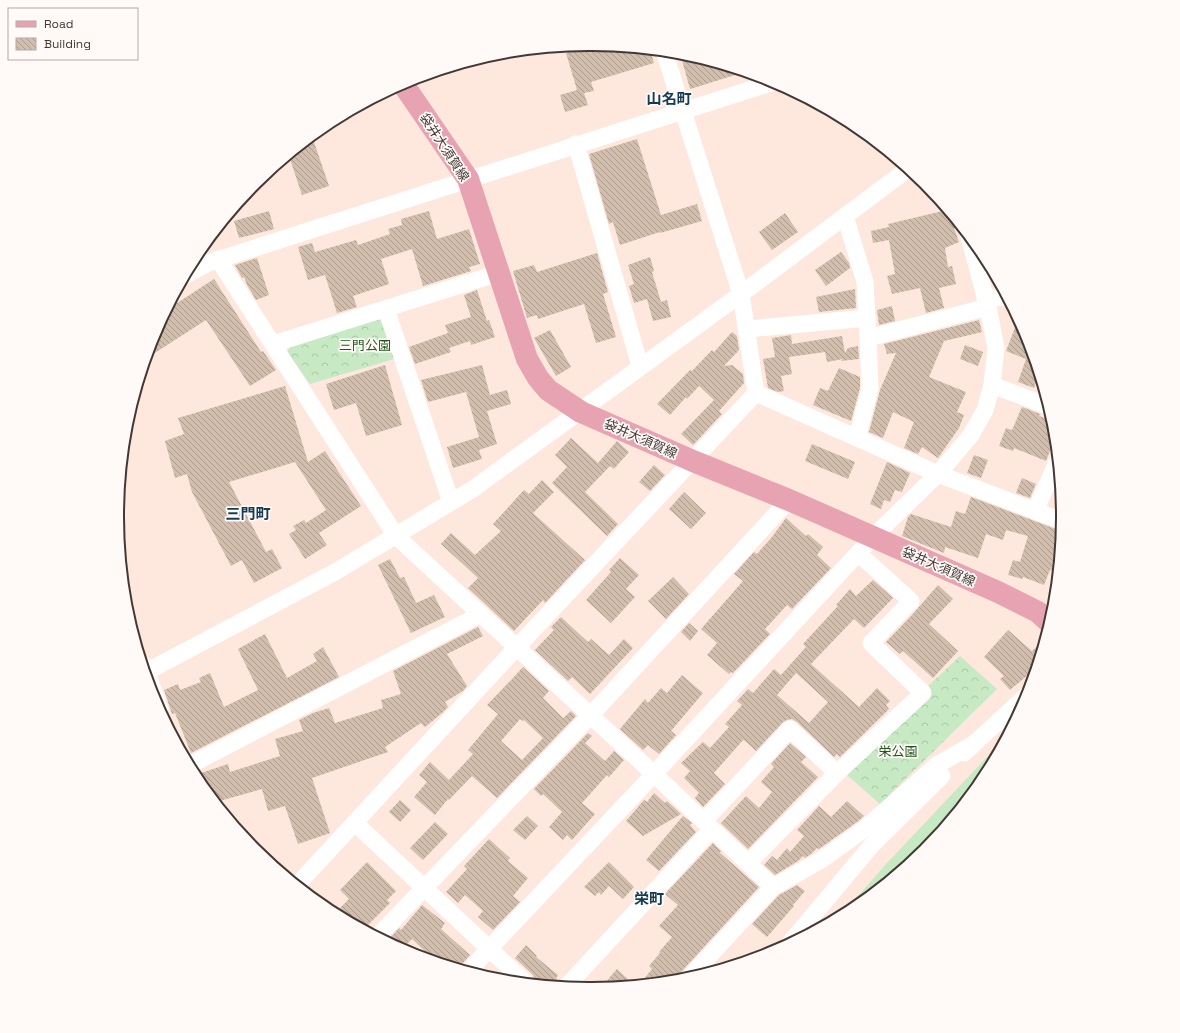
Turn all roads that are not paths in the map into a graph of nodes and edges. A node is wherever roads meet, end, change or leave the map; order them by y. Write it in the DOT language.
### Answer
graph roads {
  1 [pos="666,58"];
  2 [pos="765,85"];
  3 [pos="406,89"];
  4 [pos="683,110"];
  5 [pos="576,144"];
  6 [pos="903,173"];
  7 [pos="468,179"];
  8 [pos="845,216"];
  9 [pos="973,252"];
  10 [pos="218,259"];
  11 [pos="195,270"];
  12 [pos="499,273"];
  13 [pos="742,294"];
  14 [pos="1001,299"];
  15 [pos="986,303"];
  16 [pos="386,309"];
  17 [pos="867,318"];
  18 [pos="747,329"];
  19 [pos="868,338"];
  20 [pos="273,344"];
  21 [pos="640,366"];
  22 [pos="992,384"];
  23 [pos="756,393"];
  24 [pos="1042,404"];
  25 [pos="581,412"];
  26 [pos="858,438"];
  27 [pos="693,461"];
  28 [pos="1053,470"];
  29 [pos="938,474"];
  30 [pos="789,500"];
  31 [pos="451,502"];
  32 [pos="1035,511"];
  33 [pos="1056,519"];
  34 [pos="396,536"];
  35 [pos="873,537"];
  36 [pos="858,553"];
  37 [pos="480,614"];
  38 [pos="1044,618"];
  39 [pos="517,647"];
  40 [pos="150,670"];
  41 [pos="1015,706"];
  42 [pos="590,716"];
  43 [pos="972,745"];
  44 [pos="195,762"];
  45 [pos="837,773"];
  46 [pos="654,774"];
  47 [pos="355,823"];
  48 [pos="708,825"];
  49 [pos="748,862"];
  50 [pos="301,881"];
  51 [pos="774,887"];
  52 [pos="424,888"];
  53 [pos="381,933"];
  54 [pos="799,933"];
  55 [pos="489,949"];
  56 [pos="473,967"];
  57 [pos="697,969"];
  58 [pos="519,976"];
  59 [pos="571,981"];
  1 -- 4 [label="street"];
  2 -- 4 [label="street"];
  3 -- 7 [label="main road, 袋井大須賀線"];
  4 -- 5 [label="street"];
  4 -- 13 [label="street"];
  5 -- 7 [label="street"];
  5 -- 21 [label="street"];
  6 -- 8 [label="street"];
  7 -- 10 [label="street"];
  7 -- 12 [label="main road, 袋井大須賀線"];
  8 -- 13 [label="street"];
  8 -- 17 [label="street"];
  9 -- 15 [label="street"];
  10 -- 11 [label="street"];
  10 -- 20 [label="street"];
  12 -- 16 [label="street"];
  12 -- 25 [label="main road, 袋井大須賀線"];
  13 -- 18 [label="street"];
  13 -- 21 [label="street"];
  14 -- 15 [label="street"];
  15 -- 19 [label="street"];
  15 -- 22 [label="street"];
  16 -- 20 [label="street"];
  16 -- 31 [label="street"];
  17 -- 18 [label="street"];
  17 -- 19 [label="street"];
  18 -- 23 [label="street"];
  19 -- 26 [label="street"];
  20 -- 34 [label="street"];
  21 -- 25 [label="street"];
  22 -- 24 [label="street"];
  22 -- 29 [label="street"];
  23 -- 26 [label="street"];
  23 -- 27 [label="street"];
  25 -- 27 [label="main road, 袋井大須賀線"];
  25 -- 31 [label="street"];
  26 -- 29 [label="street"];
  27 -- 30 [label="main road, 袋井大須賀線"];
  27 -- 39 [label="street"];
  28 -- 32 [label="street"];
  29 -- 32 [label="street"];
  29 -- 35 [label="street"];
  30 -- 35 [label="main road, 袋井大須賀線"];
  30 -- 42 [label="street"];
  31 -- 34 [label="street"];
  32 -- 33 [label="street"];
  34 -- 37 [label="street"];
  34 -- 40 [label="street"];
  35 -- 36 [label="street"];
  35 -- 38 [label="main road, 袋井大須賀線"];
  36 -- 45 [label="street"];
  36 -- 46 [label="street"];
  37 -- 39 [label="street"];
  37 -- 44 [label="street"];
  39 -- 42 [label="street"];
  39 -- 47 [label="street"];
  41 -- 43 [label="street"];
  42 -- 46 [label="street"];
  42 -- 52 [label="street"];
  43 -- 51 [label="street"];
  43 -- 54 [label="street"];
  45 -- 48 [label="street"];
  45 -- 49 [label="street"];
  46 -- 48 [label="street"];
  46 -- 55 [label="street"];
  47 -- 50 [label="street"];
  47 -- 52 [label="street"];
  48 -- 49 [label="street"];
  48 -- 59 [label="street"];
  49 -- 51 [label="street"];
  51 -- 57 [label="street"];
  52 -- 53 [label="street"];
  52 -- 55 [label="street"];
  55 -- 56 [label="street"];
  55 -- 58 [label="street"];
}
